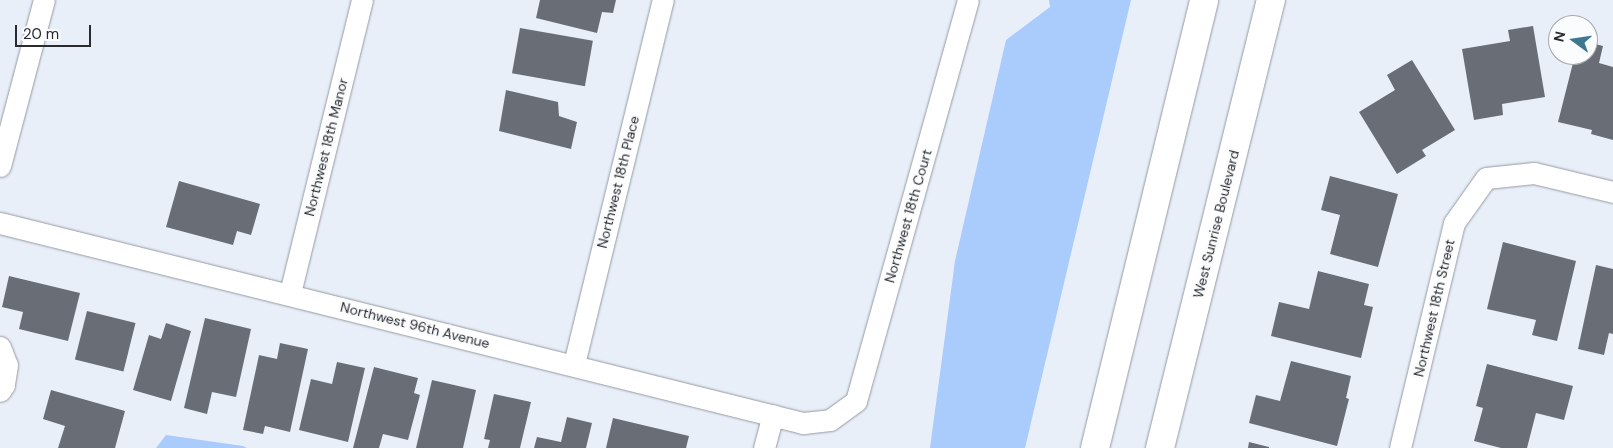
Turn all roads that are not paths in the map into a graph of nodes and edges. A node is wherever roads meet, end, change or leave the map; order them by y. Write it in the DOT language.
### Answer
graph roads {
  1 [pos="44,0"];
  2 [pos="362,0"];
  3 [pos="663,0"];
  4 [pos="968,0"];
  5 [pos="1204,0"];
  6 [pos="1272,0"];
  7 [pos="0,166"];
  8 [pos="1613,192"];
  9 [pos="0,223"];
  10 [pos="290,293"];
  11 [pos="0,347"];
  12 [pos="574,364"];
  13 [pos="0,391"];
  14 [pos="772,416"];
  15 [pos="830,420"];
  16 [pos="764,448"];
  17 [pos="1096,448"];
  18 [pos="1160,448"];
  19 [pos="1400,448"];
  1 -- 7 [label="street"];
  2 -- 10 [label="street, Northwest 18th Manor"];
  3 -- 12 [label="street, Northwest 18th Place"];
  4 -- 15 [label="street, Northwest 18th Court"];
  5 -- 17 [label="highway"];
  6 -- 18 [label="highway, West Sunrise Boulevard"];
  8 -- 19 [label="street, Northwest 18th Street"];
  9 -- 10 [label="street, Northwest 96th Avenue"];
  10 -- 12 [label="street, Northwest 96th Avenue"];
  11 -- 13 [label="street"];
  12 -- 14 [label="street, Northwest 96th Avenue"];
  14 -- 15 [label="street, Northwest 96th Avenue"];
  14 -- 16 [label="street"];
}
